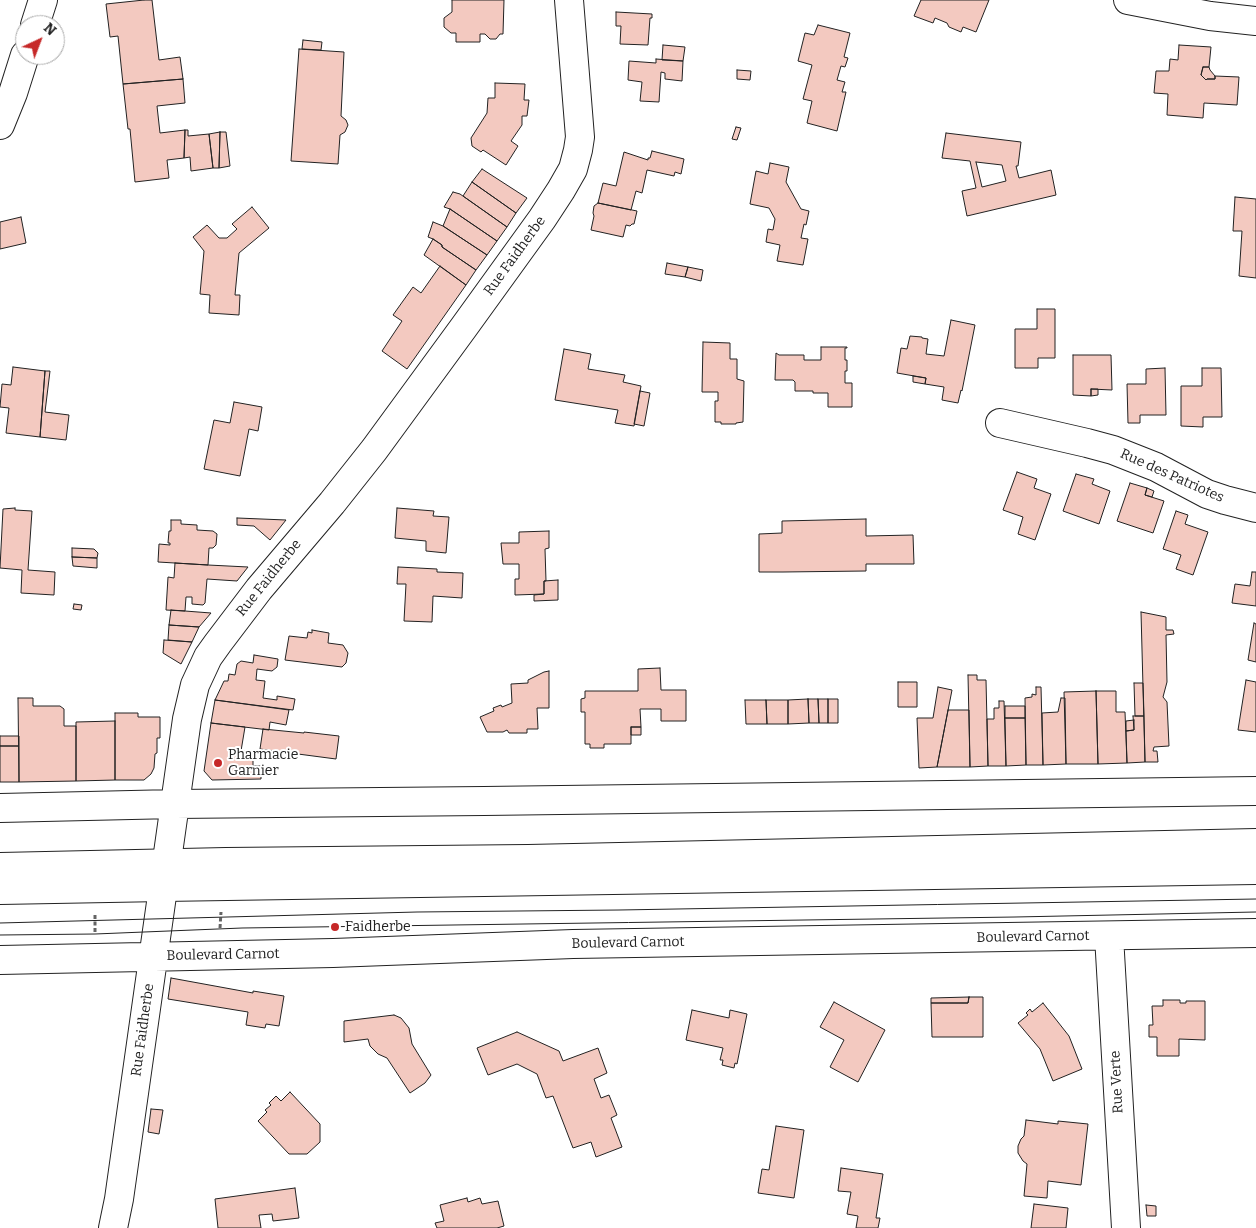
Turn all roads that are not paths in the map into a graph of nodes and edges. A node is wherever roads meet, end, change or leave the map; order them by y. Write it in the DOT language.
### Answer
graph roads {
  1 [pos="43,0"];
  2 [pos="569,0"];
  3 [pos="1128,0"];
  4 [pos="38,15"];
  5 [pos="1256,21"];
  6 [pos="22,65"];
  7 [pos="0,125"];
  8 [pos="1000,424"];
  9 [pos="1256,508"];
  10 [pos="1256,791"];
  11 [pos="175,804"];
  12 [pos="0,808"];
  13 [pos="1256,842"];
  14 [pos="0,867"];
  15 [pos="1256,870"];
  16 [pos="165,875"];
  17 [pos="0,890"];
  18 [pos="1256,933"];
  19 [pos="1109,936"];
  20 [pos="153,956"];
  21 [pos="0,960"];
  22 [pos="113,1228"];
  23 [pos="1126,1228"];
  1 -- 4 [label="street"];
  2 -- 11 [label="street, Rue Faidherbe"];
  3 -- 5 [label="street"];
  6 -- 7 [label="street"];
  8 -- 9 [label="street, Rue des Patriotes"];
  10 -- 11 [label="street"];
  11 -- 12 [label="street"];
  11 -- 16 [label="street, Rue Faidherbe"];
  13 -- 16 [label="street"];
  14 -- 16 [label="street"];
  15 -- 16 [label="street"];
  16 -- 17 [label="street"];
  16 -- 20 [label="street, Rue Faidherbe"];
  18 -- 19 [label="street, Boulevard Carnot"];
  19 -- 20 [label="street, Boulevard Carnot"];
  19 -- 23 [label="street, Rue Verte"];
  20 -- 21 [label="street, Boulevard Carnot"];
  20 -- 22 [label="street, Rue Faidherbe"];
}
